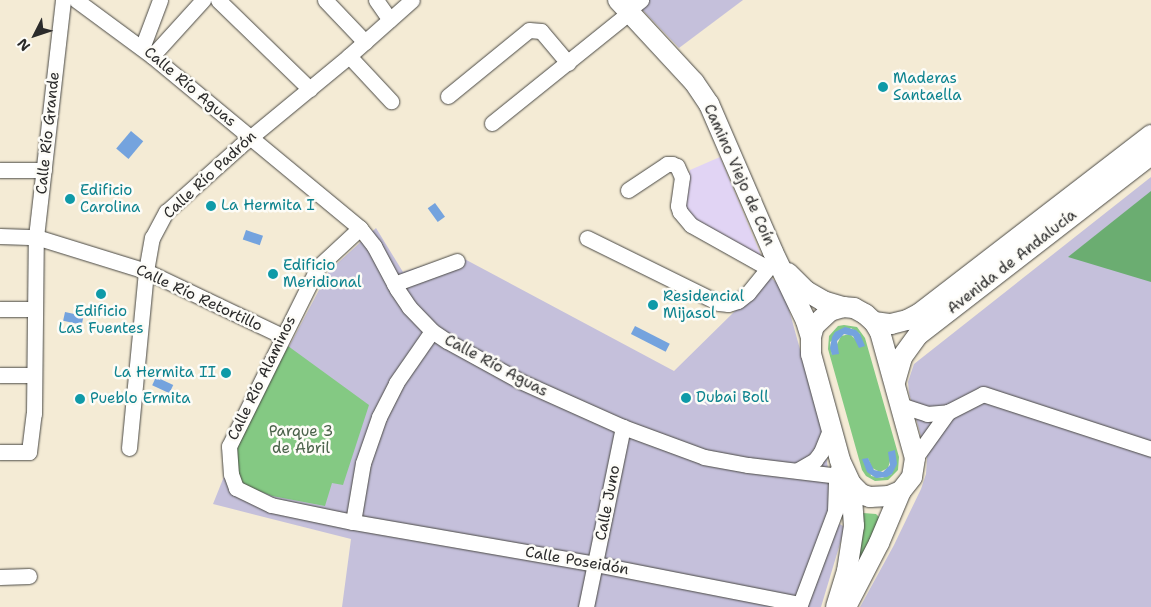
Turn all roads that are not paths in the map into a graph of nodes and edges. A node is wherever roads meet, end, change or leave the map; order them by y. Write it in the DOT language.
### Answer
graph roads {
  1 [pos="63,0"];
  2 [pos="76,0"];
  3 [pos="160,0"];
  4 [pos="203,0"];
  5 [pos="218,0"];
  6 [pos="325,0"];
  7 [pos="376,0"];
  8 [pos="412,0"];
  9 [pos="96,6"];
  10 [pos="629,6"];
  11 [pos="390,20"];
  12 [pos="365,42"];
  13 [pos="147,52"];
  14 [pos="349,56"];
  15 [pos="568,63"];
  16 [pos="310,89"];
  17 [pos="448,96"];
  18 [pos="391,101"];
  19 [pos="492,123"];
  20 [pos="1151,135"];
  21 [pos="250,137"];
  22 [pos="1151,155"];
  23 [pos="0,170"];
  24 [pos="44,170"];
  25 [pos="628,190"];
  26 [pos="360,228"];
  27 [pos="0,236"];
  28 [pos="36,237"];
  29 [pos="587,238"];
  30 [pos="457,261"];
  31 [pos="773,265"];
  32 [pos="146,271"];
  33 [pos="394,284"];
  34 [pos="842,307"];
  35 [pos="0,309"];
  36 [pos="34,309"];
  37 [pos="874,322"];
  38 [pos="432,331"];
  39 [pos="282,336"];
  40 [pos="811,337"];
  41 [pos="0,375"];
  42 [pos="34,375"];
  43 [pos="895,384"];
  44 [pos="900,405"];
  45 [pos="948,412"];
  46 [pos="623,427"];
  47 [pos="831,428"];
  48 [pos="129,448"];
  49 [pos="1151,449"];
  50 [pos="0,452"];
  51 [pos="915,458"];
  52 [pos="798,470"];
  53 [pos="848,481"];
  54 [pos="901,491"];
  55 [pos="835,511"];
  56 [pos="353,522"];
  57 [pos="596,564"];
  58 [pos="29,576"];
  59 [pos="0,577"];
  60 [pos="799,605"];
  61 [pos="586,607"];
  62 [pos="836,607"];
  63 [pos="846,607"];
  1 -- 24 [label="street, Calle Río Grande"];
  2 -- 9 [label="street, Calle Río Aguas"];
  3 -- 13 [label="street"];
  4 -- 13 [label="street"];
  5 -- 16 [label="street"];
  6 -- 12 [label="street"];
  7 -- 11 [label="street"];
  8 -- 11 [label="street, Calle Río Padrón"];
  9 -- 13 [label="street, Calle Río Aguas"];
  10 -- 15 [label="street"];
  10 -- 31 [label="street, Camino Viejo de Coín"];
  11 -- 12 [label="street, Calle Río Padrón"];
  12 -- 14 [label="street, Calle Río Padrón"];
  13 -- 21 [label="street, Calle Río Aguas"];
  14 -- 16 [label="street, Calle Río Padrón"];
  14 -- 18 [label="street"];
  15 -- 17 [label="street"];
  15 -- 19 [label="street"];
  16 -- 21 [label="street, Calle Río Padrón"];
  20 -- 37 [label="street, Avenida de Andalucía"];
  21 -- 26 [label="street, Calle Río Aguas"];
  21 -- 32 [label="street, Calle Río Padrón"];
  22 -- 43 [label="street, Avenida de Andalucía"];
  23 -- 24 [label="street"];
  24 -- 28 [label="street, Calle Río Grande"];
  25 -- 31 [label="street"];
  26 -- 33 [label="street, Calle Río Aguas"];
  26 -- 39 [label="street, Calle Río Alaminos"];
  27 -- 28 [label="street, Calle Río Retortillo"];
  28 -- 32 [label="street, Calle Río Retortillo"];
  28 -- 36 [label="street, Calle Río Grande"];
  29 -- 31 [label="street"];
  30 -- 33 [label="street"];
  31 -- 34 [label="street, Camino Viejo de Coín"];
  31 -- 40 [label="street, Camino Viejo de Coín"];
  32 -- 39 [label="street, Calle Río Retortillo"];
  32 -- 48 [label="street, Calle Río Padrón"];
  33 -- 38 [label="street, Calle Río Aguas"];
  34 -- 37 [label="street, Camino Viejo de Coín"];
  34 -- 40 [label="street"];
  35 -- 36 [label="street"];
  36 -- 42 [label="street, Calle Río Grande"];
  37 -- 43 [label="street"];
  38 -- 46 [label="street, Calle Río Aguas"];
  38 -- 56 [label="street"];
  39 -- 56 [label="street, Calle Río Alaminos"];
  40 -- 47 [label="street"];
  41 -- 42 [label="street"];
  42 -- 50 [label="street, Calle Río Grande"];
  43 -- 44 [label="street"];
  44 -- 45 [label="street"];
  44 -- 51 [label="street"];
  45 -- 49 [label="street"];
  45 -- 51 [label="street"];
  46 -- 52 [label="street, Calle Río Aguas"];
  46 -- 57 [label="street, Calle Juno"];
  47 -- 52 [label="street"];
  47 -- 53 [label="street"];
  51 -- 54 [label="street"];
  52 -- 53 [label="street, Calle Río Aguas"];
  53 -- 54 [label="street"];
  53 -- 55 [label="street"];
  53 -- 55 [label="street"];
  53 -- 62 [label="street"];
  54 -- 63 [label="street"];
  55 -- 60 [label="street"];
  56 -- 57 [label="street, Calle Poseidón"];
  57 -- 60 [label="street, Calle Poseidón"];
  57 -- 61 [label="street, Calle Juno"];
  58 -- 59 [label="street"];
}
